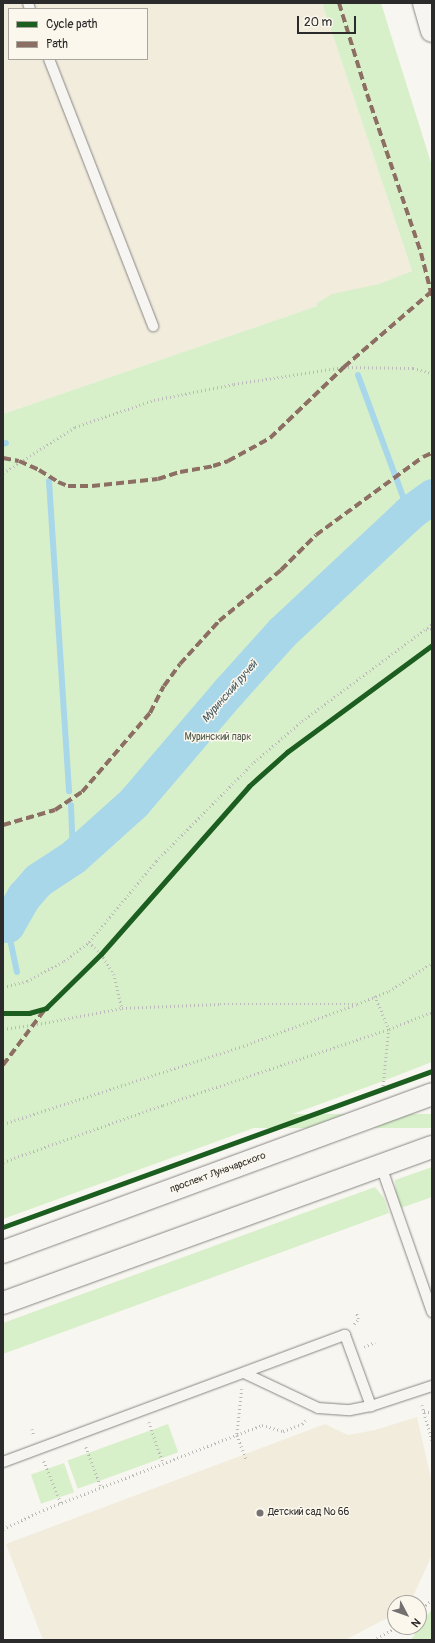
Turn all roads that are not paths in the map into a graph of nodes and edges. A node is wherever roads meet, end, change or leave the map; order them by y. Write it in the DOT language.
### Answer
graph roads {
  1 [pos="49,60"];
  2 [pos="153,326"];
  3 [pos="432,1094"];
  4 [pos="432,1147"];
  5 [pos="381,1166"];
  6 [pos="3,1252"];
  7 [pos="3,1303"];
  8 [pos="432,1312"];
  9 [pos="244,1373"];
  10 [pos="432,1386"];
  11 [pos="371,1406"];
  12 [pos="3,1462"];
  1 -- 2 [label="lane"];
  3 -- 6 [label="main road, проспект Луначарского"];
  4 -- 5 [label="main road"];
  5 -- 7 [label="main road"];
  5 -- 8 [label="lane"];
  9 -- 11 [label="lane"];
  9 -- 11 [label="lane"];
  9 -- 12 [label="lane"];
  10 -- 11 [label="lane"];
}
